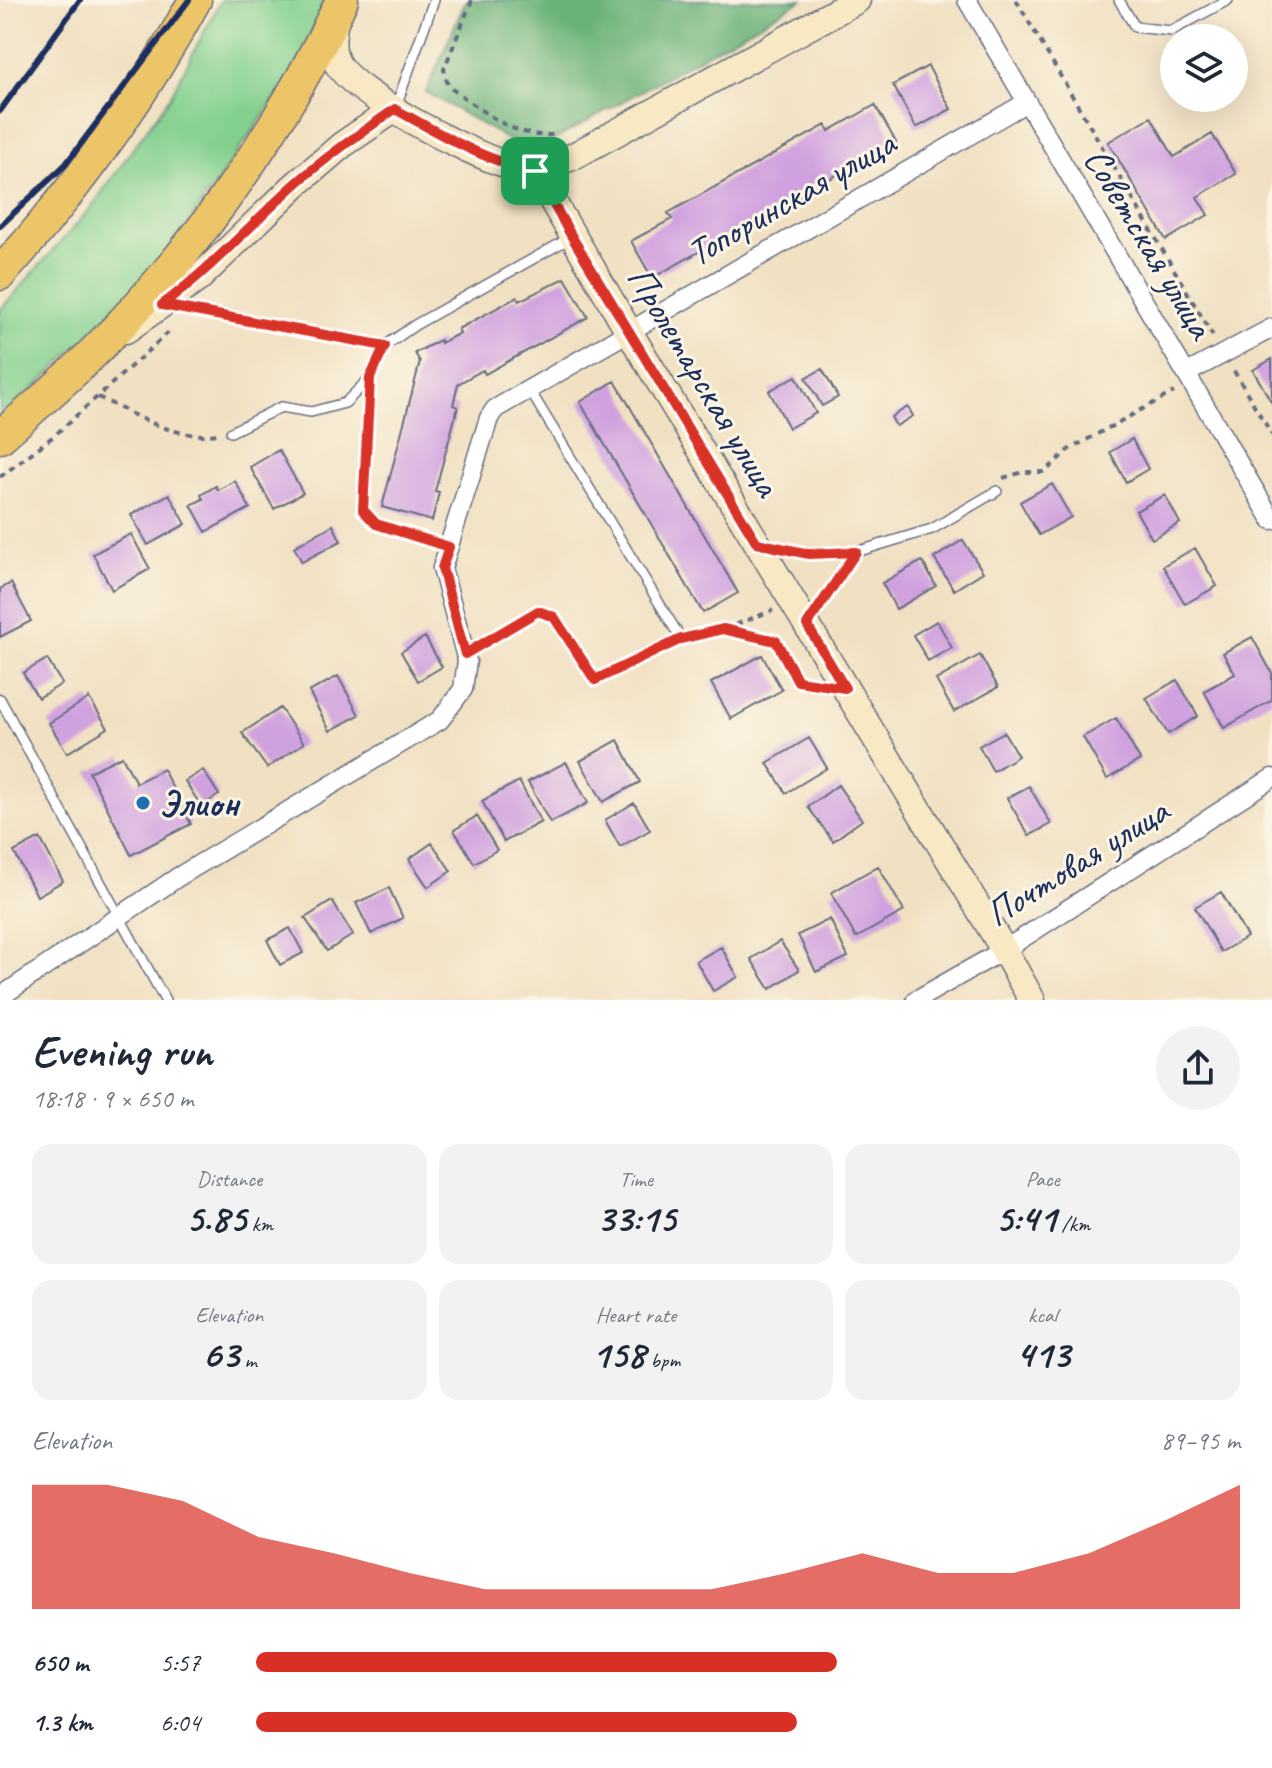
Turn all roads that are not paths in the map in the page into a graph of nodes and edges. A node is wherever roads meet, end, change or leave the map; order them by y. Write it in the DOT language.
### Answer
graph roads {
  1 [pos="195,0"];
  2 [pos="434,0"];
  3 [pos="857,0"];
  4 [pos="967,0"];
  5 [pos="1119,0"];
  6 [pos="1228,0"];
  7 [pos="340,4"];
  8 [pos="1027,102"];
  9 [pos="395,109"];
  10 [pos="535,171"];
  11 [pos="572,237"];
  12 [pos="0,274"];
  13 [pos="162,305"];
  14 [pos="1272,328"];
  15 [pos="628,330"];
  16 [pos="385,346"];
  17 [pos="95,351"];
  18 [pos="1189,378"];
  19 [pos="529,389"];
  20 [pos="231,432"];
  21 [pos="0,437"];
  22 [pos="997,491"];
  23 [pos="1272,520"];
  24 [pos="757,543"];
  25 [pos="856,552"];
  26 [pos="807,625"];
  27 [pos="681,639"];
  28 [pos="0,699"];
  29 [pos="1272,778"];
  30 [pos="119,917"];
  31 [pos="1004,950"];
  32 [pos="0,997"];
  33 [pos="165,1000"];
  34 [pos="916,1000"];
  35 [pos="1032,1000"];
  1 -- 12 [label="highway"];
  2 -- 9 [label="lane"];
  3 -- 10 [label="main road"];
  4 -- 8 [label="street, Советская улица"];
  5 -- 6 [label="lane"];
  7 -- 9 [label="main road"];
  7 -- 17 [label="highway"];
  8 -- 15 [label="street, Топоринская улица"];
  8 -- 18 [label="street, Советская улица"];
  9 -- 10 [label="main road"];
  9 -- 13 [label="main road"];
  10 -- 11 [label="main road, Пролетарская улица"];
  11 -- 15 [label="main road, Пролетарская улица"];
  11 -- 16 [label="lane"];
  13 -- 16 [label="lane"];
  13 -- 17 [label="main road"];
  14 -- 18 [label="street"];
  15 -- 19 [label="street, Топоринская улица"];
  15 -- 24 [label="main road, Пролетарская улица"];
  16 -- 20 [label="lane"];
  17 -- 21 [label="highway"];
  18 -- 23 [label="street, Советская улица"];
  19 -- 27 [label="lane"];
  19 -- 30 [label="street, Топоринская улица"];
  22 -- 25 [label="lane"];
  24 -- 25 [label="lane"];
  24 -- 26 [label="main road, Пролетарская улица"];
  25 -- 26 [label="lane"];
  26 -- 31 [label="main road, Пролетарская улица"];
  28 -- 30 [label="lane"];
  29 -- 31 [label="street, Почтовая улица"];
  30 -- 32 [label="street, Топоринская улица"];
  30 -- 33 [label="lane"];
  31 -- 34 [label="street, Почтовая улица"];
  31 -- 35 [label="main road, Пролетарская улица"];
}
